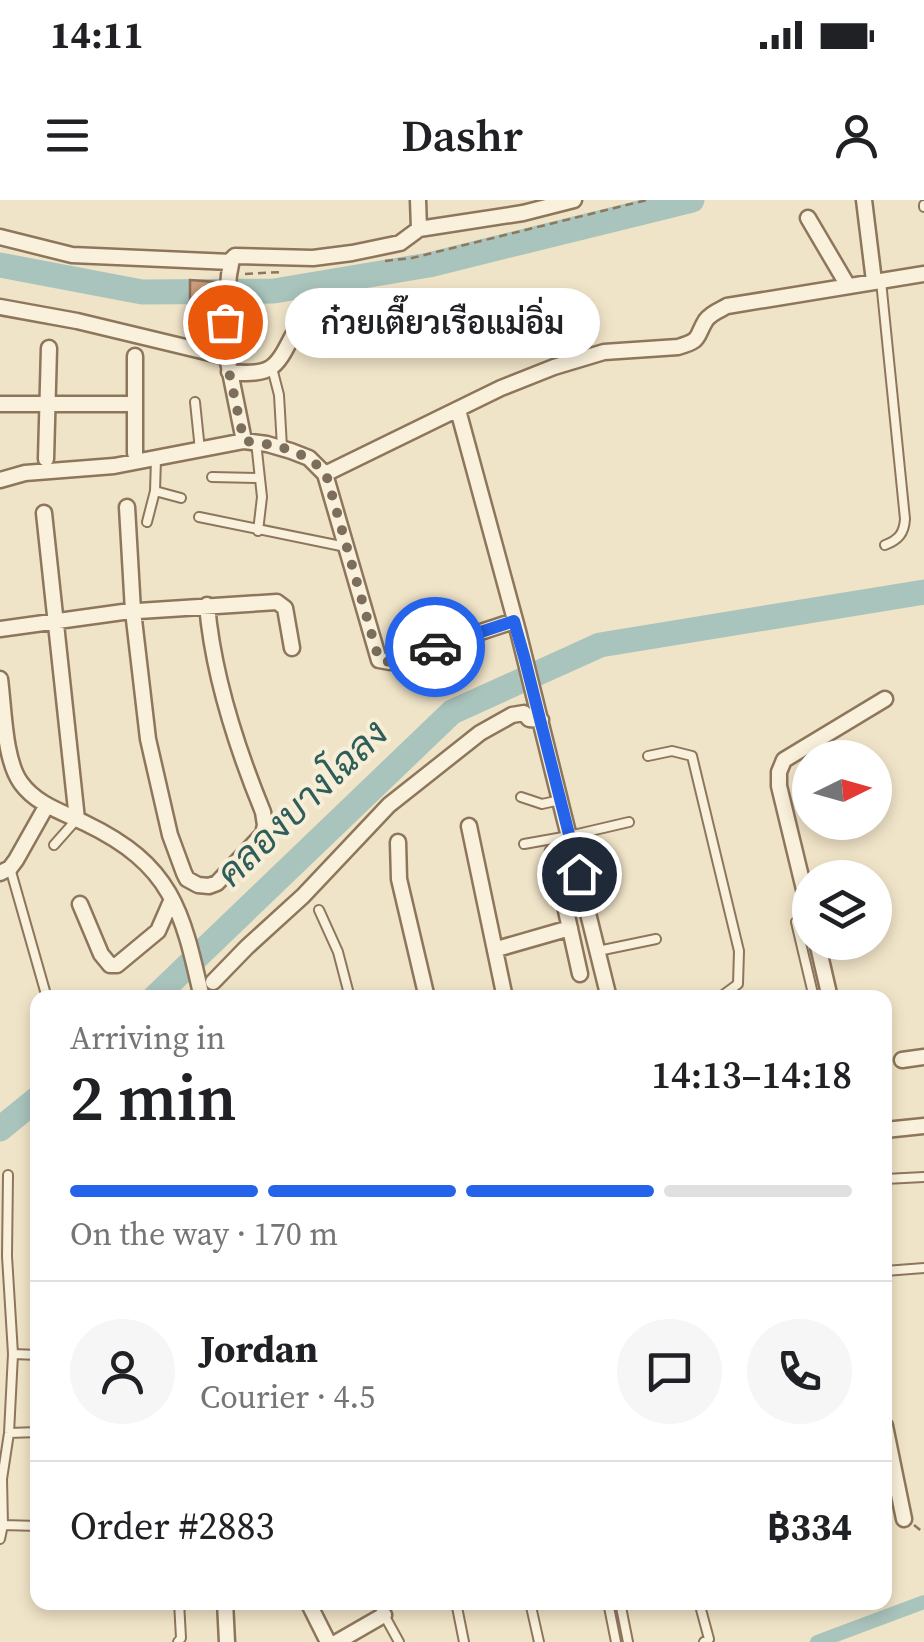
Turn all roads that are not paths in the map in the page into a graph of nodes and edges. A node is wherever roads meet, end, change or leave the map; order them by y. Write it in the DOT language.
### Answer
graph roads {
  1 [pos="418,200"];
  2 [pos="574,200"];
  3 [pos="864,200"];
  4 [pos="808,218"];
  5 [pos="419,229"];
  6 [pos="0,237"];
  7 [pos="230,269"];
  8 [pos="924,274"];
  9 [pos="878,281"];
  10 [pos="848,286"];
  11 [pos="0,307"];
  12 [pos="295,331"];
  13 [pos="49,348"];
  14 [pos="134,356"];
  15 [pos="228,365"];
  16 [pos="272,368"];
  17 [pos="195,402"];
  18 [pos="0,404"];
  19 [pos="135,404"];
  20 [pos="49,405"];
  21 [pos="458,410"];
  22 [pos="250,442"];
  23 [pos="282,448"];
  24 [pos="200,450"];
  25 [pos="135,453"];
  26 [pos="46,459"];
  27 [pos="156,459"];
  28 [pos="326,474"];
  29 [pos="212,477"];
  30 [pos="260,478"];
  31 [pos="0,480"];
  32 [pos="155,491"];
  33 [pos="181,498"];
  34 [pos="126,507"];
  35 [pos="44,513"];
  36 [pos="199,517"];
  37 [pos="147,522"];
  38 [pos="258,531"];
  39 [pos="884,544"];
  40 [pos="346,547"];
  41 [pos="207,606"];
  42 [pos="133,611"];
  43 [pos="56,621"];
  44 [pos="516,626"];
  45 [pos="0,629"];
  46 [pos="292,648"];
  47 [pos="0,679"];
  48 [pos="885,699"];
  49 [pos="540,718"];
  50 [pos="648,756"];
  51 [pos="522,797"];
  52 [pos="560,800"];
  53 [pos="47,804"];
  54 [pos="77,819"];
  55 [pos="630,822"];
  56 [pos="469,826"];
  57 [pos="570,836"];
  58 [pos="398,842"];
  59 [pos="524,844"];
  60 [pos="54,845"];
  61 [pos="552,852"];
  62 [pos="792,860"];
  63 [pos="5,871"];
  64 [pos="172,899"];
  65 [pos="80,904"];
  66 [pos="319,910"];
  67 [pos="570,928"];
  68 [pos="656,939"];
  69 [pos="497,949"];
  70 [pos="598,950"];
  71 [pos="809,960"];
  72 [pos="821,960"];
  73 [pos="580,974"];
  74 [pos="213,982"];
  75 [pos="43,990"];
  76 [pos="200,990"];
  77 [pos="348,990"];
  78 [pos="425,990"];
  79 [pos="504,990"];
  80 [pos="608,990"];
  81 [pos="730,990"];
  82 [pos="813,990"];
  83 [pos="828,990"];
  84 [pos="924,1057"];
  85 [pos="902,1060"];
  86 [pos="924,1126"];
  87 [pos="892,1129"];
  88 [pos="8,1176"];
  89 [pos="924,1177"];
  90 [pos="892,1179"];
  91 [pos="4,1256"];
  92 [pos="924,1268"];
  93 [pos="892,1270"];
  94 [pos="0,1331"];
  95 [pos="12,1332"];
  96 [pos="14,1354"];
  97 [pos="30,1355"];
  98 [pos="9,1432"];
  99 [pos="30,1432"];
  100 [pos="892,1460"];
  101 [pos="1,1479"];
  102 [pos="904,1519"];
  103 [pos="3,1525"];
  104 [pos="30,1526"];
  105 [pos="0,1539"];
  106 [pos="179,1610"];
  107 [pos="225,1610"];
  108 [pos="312,1610"];
  109 [pos="377,1610"];
  110 [pos="381,1610"];
  111 [pos="458,1610"];
  112 [pos="532,1610"];
  113 [pos="610,1610"];
  114 [pos="622,1610"];
  115 [pos="701,1610"];
  116 [pos="178,1642"];
  117 [pos="227,1642"];
  118 [pos="328,1642"];
  119 [pos="337,1642"];
  120 [pos="399,1642"];
  121 [pos="464,1642"];
  122 [pos="539,1642"];
  123 [pos="616,1642"];
  124 [pos="628,1642"];
  125 [pos="704,1642"];
  1 -- 5 [label="street"];
  2 -- 5 [label="street"];
  3 -- 9 [label="street"];
  4 -- 10 [label="street"];
  5 -- 7 [label="street"];
  6 -- 7 [label="street"];
  7 -- 15 [label="street"];
  8 -- 9 [label="street"];
  9 -- 10 [label="street"];
  9 -- 39 [label="lane"];
  10 -- 21 [label="street"];
  11 -- 15 [label="street"];
  12 -- 16 [label="street"];
  13 -- 20 [label="street"];
  14 -- 19 [label="street"];
  15 -- 16 [label="street"];
  15 -- 22 [label="street"];
  16 -- 23 [label="lane"];
  17 -- 24 [label="lane"];
  18 -- 20 [label="street"];
  19 -- 20 [label="street"];
  19 -- 25 [label="street"];
  20 -- 26 [label="street"];
  21 -- 28 [label="street"];
  21 -- 44 [label="street"];
  22 -- 23 [label="street"];
  22 -- 24 [label="street"];
  22 -- 30 [label="lane"];
  23 -- 28 [label="street"];
  24 -- 27 [label="street"];
  27 -- 31 [label="street"];
  27 -- 32 [label="lane"];
  28 -- 40 [label="street"];
  29 -- 30 [label="lane"];
  30 -- 38 [label="lane"];
  32 -- 33 [label="lane"];
  32 -- 37 [label="lane"];
  34 -- 42 [label="street"];
  35 -- 43 [label="street"];
  36 -- 38 [label="lane"];
  38 -- 40 [label="lane"];
  40 -- 44 [label="street"];
  41 -- 42 [label="street"];
  41 -- 42 [label="street"];
  41 -- 46 [label="street"];
  42 -- 43 [label="street"];
  43 -- 45 [label="street"];
  43 -- 54 [label="street"];
  44 -- 49 [label="street"];
  47 -- 53 [label="street"];
  48 -- 62 [label="street"];
  49 -- 52 [label="street"];
  49 -- 74 [label="street"];
  50 -- 81 [label="lane"];
  51 -- 52 [label="lane"];
  52 -- 57 [label="street"];
  53 -- 54 [label="street"];
  53 -- 63 [label="street"];
  54 -- 60 [label="lane"];
  54 -- 64 [label="street"];
  55 -- 57 [label="lane"];
  56 -- 69 [label="street"];
  57 -- 59 [label="lane"];
  57 -- 70 [label="street"];
  58 -- 78 [label="street"];
  61 -- 67 [label="street"];
  63 -- 75 [label="lane"];
  64 -- 65 [label="street"];
  64 -- 76 [label="street"];
  66 -- 77 [label="lane"];
  67 -- 69 [label="street"];
  67 -- 73 [label="street"];
  68 -- 70 [label="lane"];
  69 -- 79 [label="street"];
  70 -- 80 [label="street"];
  71 -- 82 [label="lane"];
  72 -- 83 [label="street"];
  84 -- 85 [label="street"];
  86 -- 87 [label="street"];
  88 -- 91 [label="lane"];
  89 -- 90 [label="lane"];
  91 -- 95 [label="lane"];
  92 -- 93 [label="lane"];
  94 -- 95 [label="lane"];
  95 -- 96 [label="lane"];
  96 -- 97 [label="lane"];
  96 -- 98 [label="lane"];
  98 -- 99 [label="lane"];
  98 -- 101 [label="lane"];
  100 -- 102 [label="street"];
  101 -- 103 [label="lane"];
  103 -- 104 [label="lane"];
  103 -- 105 [label="lane"];
  106 -- 116 [label="lane"];
  107 -- 117 [label="street"];
  108 -- 118 [label="street"];
  109 -- 119 [label="street"];
  110 -- 120 [label="lane"];
  111 -- 121 [label="lane"];
  112 -- 122 [label="lane"];
  113 -- 123 [label="lane"];
  114 -- 124 [label="lane"];
  115 -- 125 [label="lane"];
}
